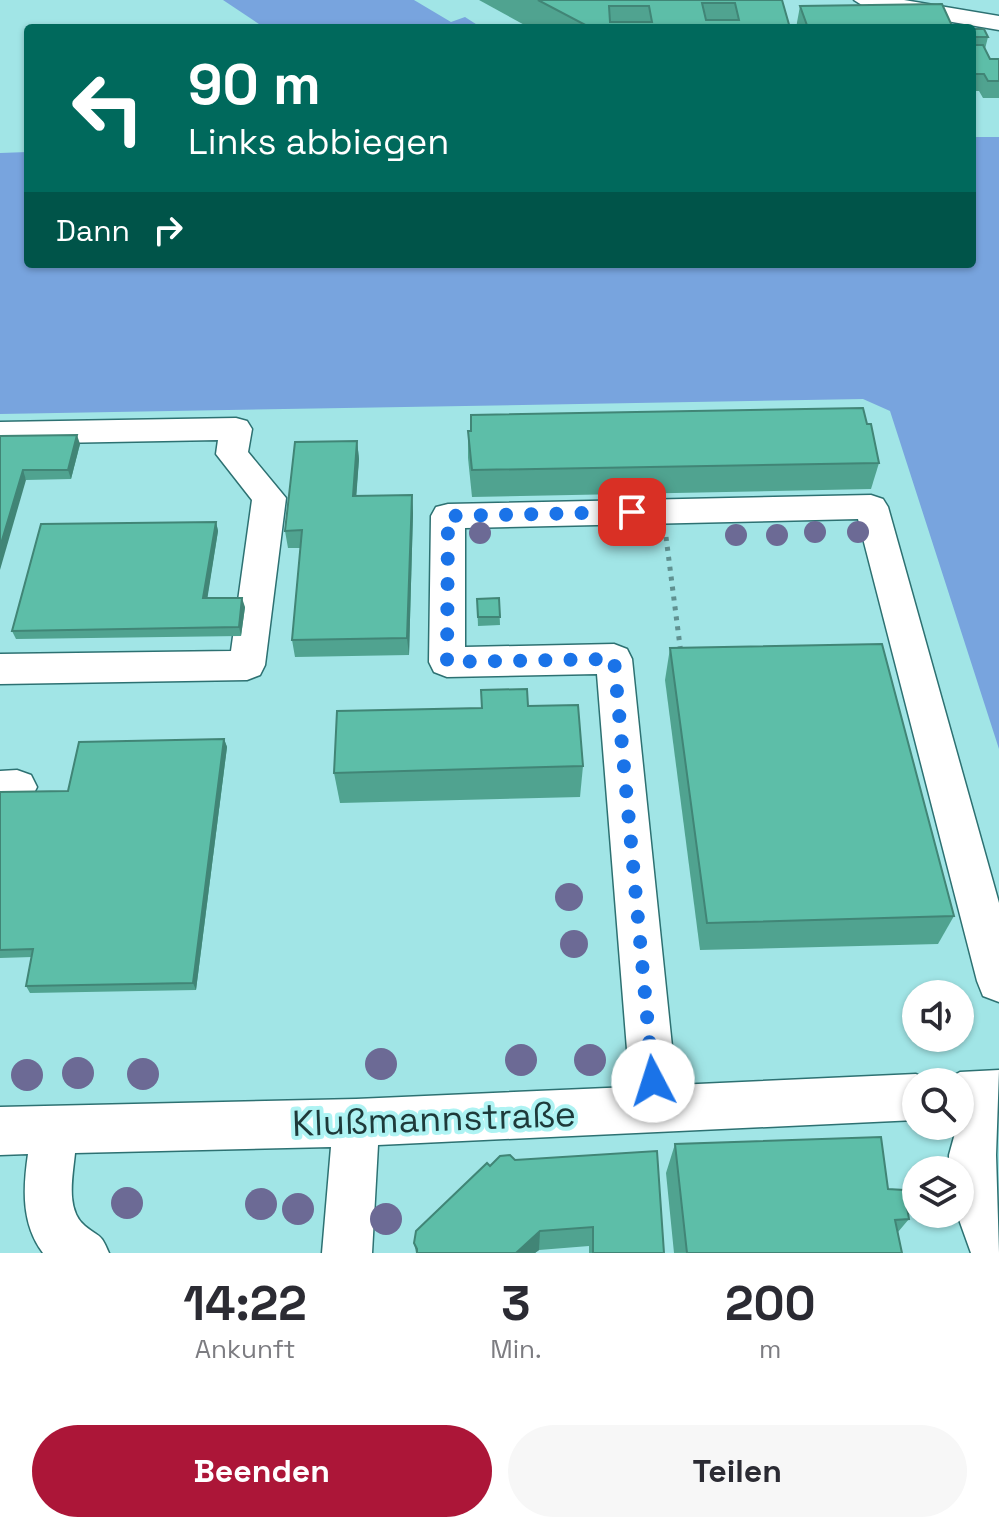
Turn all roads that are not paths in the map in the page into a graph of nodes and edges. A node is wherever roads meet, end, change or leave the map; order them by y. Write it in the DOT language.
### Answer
graph roads {
  1 [pos="865,0"];
  2 [pos="954,0"];
  3 [pos="999,7"];
  4 [pos="999,23"];
  5 [pos="0,433"];
  6 [pos="0,669"];
  7 [pos="999,981"];
  8 [pos="999,1093"];
  9 [pos="974,1094"];
  10 [pos="902,1098"];
  11 [pos="999,1103"];
  12 [pos="655,1109"];
  13 [pos="356,1123"];
  14 [pos="54,1130"];
  15 [pos="0,1131"];
  16 [pos="84,1253"];
  17 [pos="347,1253"];
  18 [pos="996,1253"];
  1 -- 4 [label="street"];
  2 -- 3 [label="street"];
  5 -- 6 [label="street"];
  7 -- 12 [label="street"];
  8 -- 9 [label="street"];
  10 -- 12 [label="street, Klußmannstraße"];
  11 -- 18 [label="street"];
  12 -- 13 [label="street, Klußmannstraße"];
  13 -- 14 [label="street, Klußmannstraße"];
  13 -- 17 [label="street"];
  14 -- 15 [label="street, Klußmannstraße"];
  14 -- 16 [label="street"];
}
